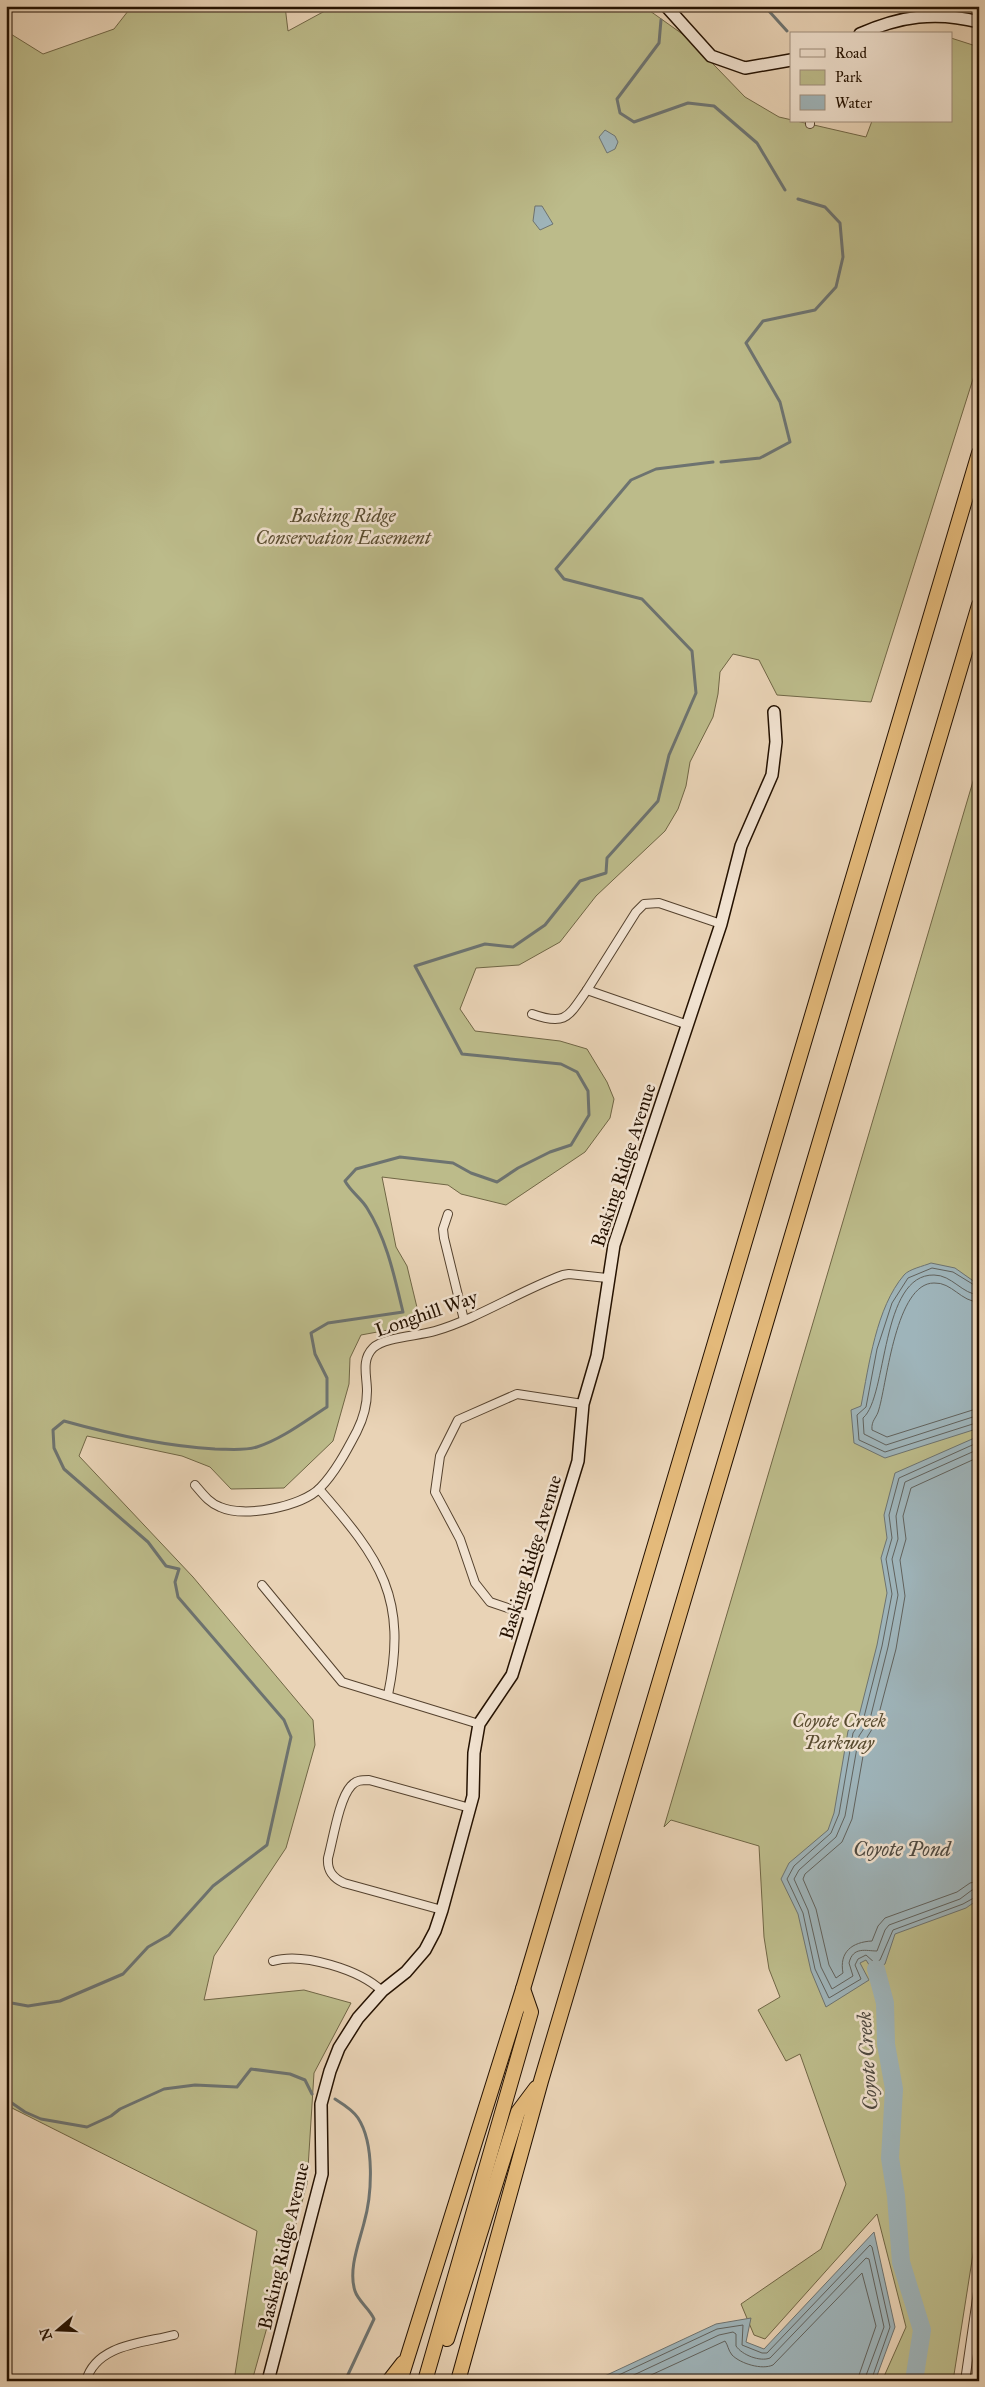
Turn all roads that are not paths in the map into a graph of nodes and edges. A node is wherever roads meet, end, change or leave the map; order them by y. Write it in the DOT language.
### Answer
graph roads {
  1 [pos="666,6"];
  2 [pos="978,19"];
  3 [pos="866,32"];
  4 [pos="790,60"];
  5 [pos="979,453"];
  6 [pos="979,605"];
  7 [pos="774,712"];
  8 [pos="721,924"];
  9 [pos="587,990"];
  10 [pos="532,1014"];
  11 [pos="688,1025"];
  12 [pos="448,1214"];
  13 [pos="607,1278"];
  14 [pos="464,1320"];
  15 [pos="583,1404"];
  16 [pos="195,1485"];
  17 [pos="319,1489"];
  18 [pos="262,1585"];
  19 [pos="531,1616"];
  20 [pos="388,1695"];
  21 [pos="479,1724"];
  22 [pos="470,1808"];
  23 [pos="442,1910"];
  24 [pos="273,1961"];
  25 [pos="523,1989"];
  26 [pos="382,1991"];
  27 [pos="541,2081"];
  28 [pos="979,2284"];
  29 [pos="174,2336"];
  30 [pos="408,2357"];
  31 [pos="86,2381"];
  32 [pos="268,2381"];
  33 [pos="389,2381"];
  34 [pos="400,2381"];
  35 [pos="425,2381"];
  36 [pos="434,2381"];
  37 [pos="458,2381"];
  38 [pos="964,2381"];
  1 -- 4 [label="street"];
  2 -- 3 [label="street"];
  5 -- 25 [label="highway"];
  6 -- 27 [label="highway"];
  7 -- 8 [label="street, Basking Ridge Avenue"];
  8 -- 9 [label="street"];
  8 -- 11 [label="street, Basking Ridge Avenue"];
  9 -- 10 [label="street"];
  9 -- 11 [label="street"];
  11 -- 13 [label="street, Basking Ridge Avenue"];
  12 -- 14 [label="street"];
  13 -- 14 [label="street, Longhill Way"];
  13 -- 15 [label="street, Basking Ridge Avenue"];
  14 -- 17 [label="street, Longhill Way"];
  15 -- 19 [label="street, Basking Ridge Avenue"];
  15 -- 19 [label="street"];
  16 -- 17 [label="street"];
  17 -- 20 [label="street"];
  18 -- 20 [label="street"];
  19 -- 21 [label="street, Basking Ridge Avenue"];
  20 -- 21 [label="street"];
  21 -- 22 [label="street, Basking Ridge Avenue"];
  22 -- 23 [label="street, Basking Ridge Avenue"];
  22 -- 23 [label="street"];
  23 -- 26 [label="street, Basking Ridge Avenue"];
  24 -- 26 [label="street"];
  25 -- 30 [label="highway"];
  25 -- 35 [label="highway"];
  26 -- 32 [label="street, Basking Ridge Avenue"];
  27 -- 36 [label="highway"];
  27 -- 37 [label="highway"];
  28 -- 38 [label="street"];
  29 -- 31 [label="street"];
  30 -- 33 [label="highway"];
  30 -- 34 [label="highway"];
}
